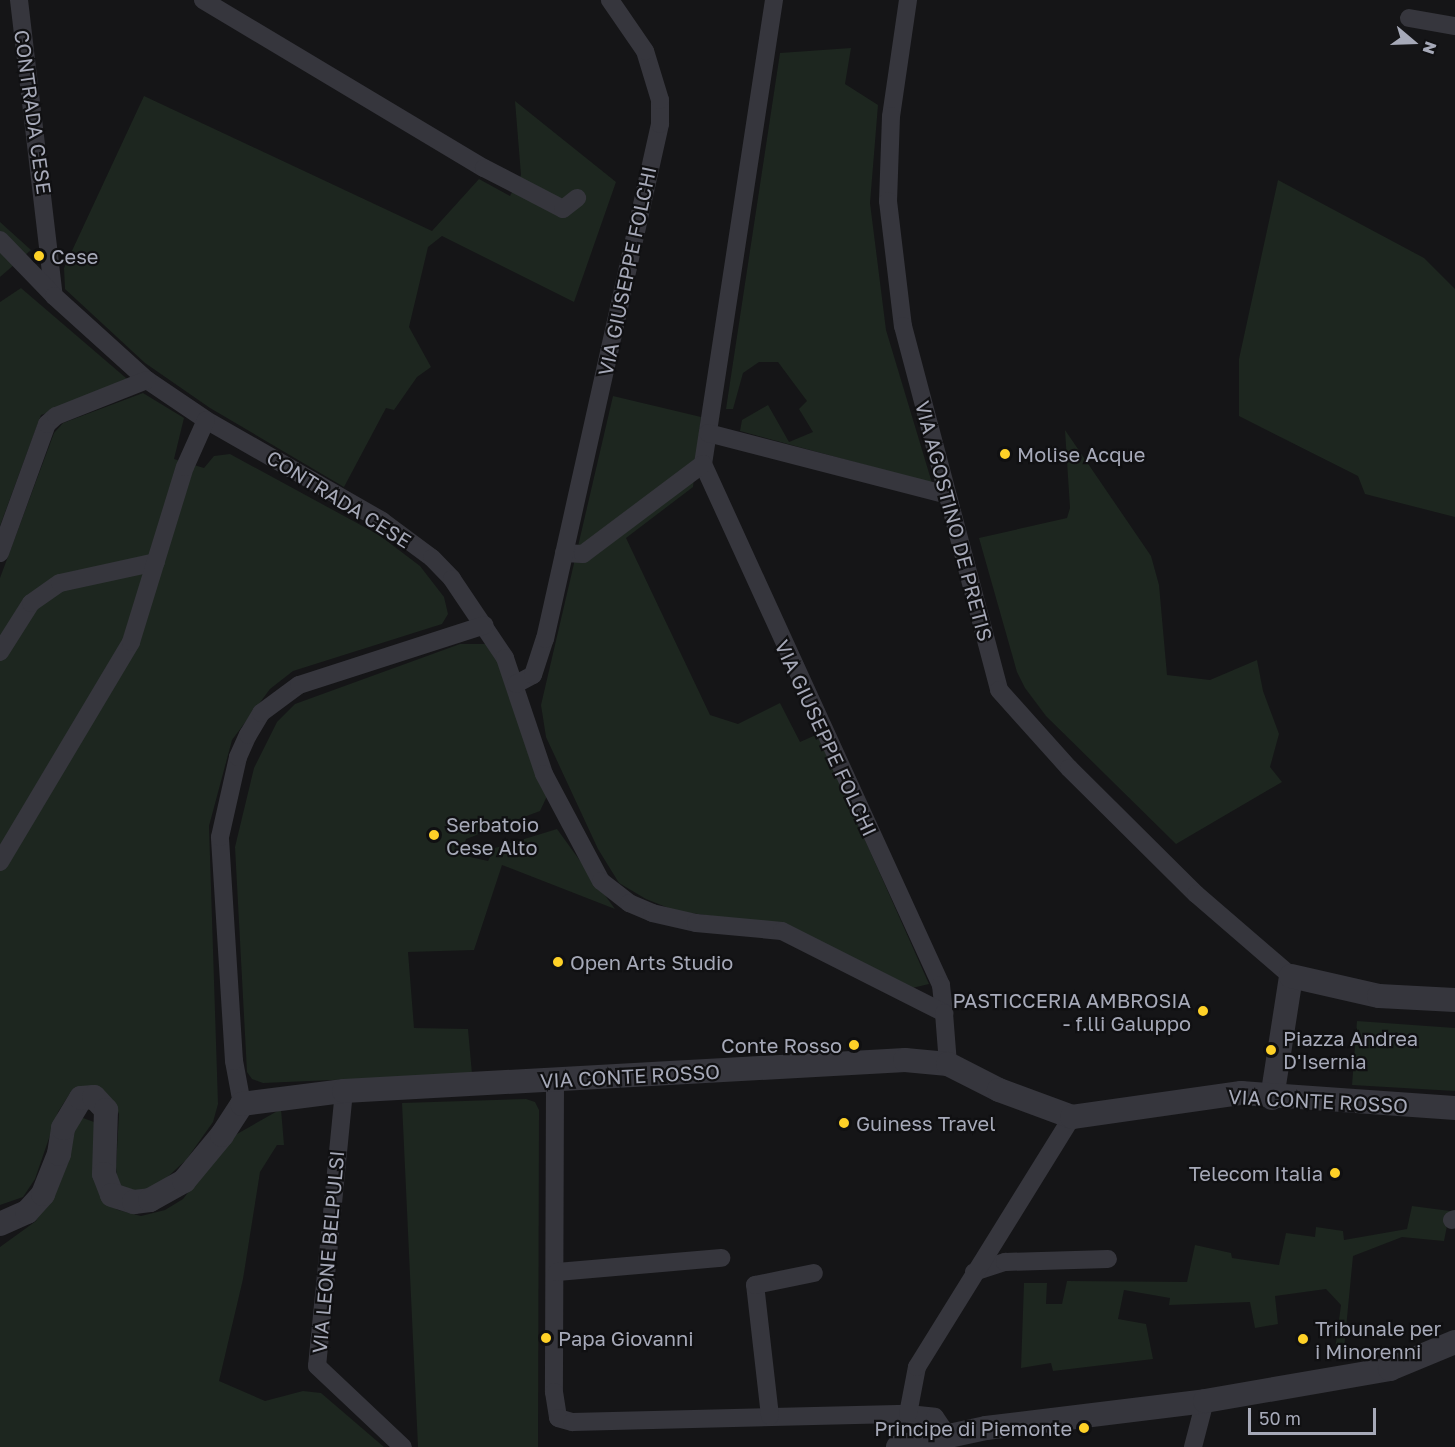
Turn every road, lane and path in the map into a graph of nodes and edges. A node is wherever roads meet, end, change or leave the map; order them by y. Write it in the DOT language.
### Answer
graph roads {
  1 [pos="19,0"];
  2 [pos="203,0"];
  3 [pos="610,0"];
  4 [pos="774,0"];
  5 [pos="908,0"];
  6 [pos="1409,18"];
  7 [pos="1455,26"];
  8 [pos="577,198"];
  9 [pos="0,240"];
  10 [pos="54,296"];
  11 [pos="147,380"];
  12 [pos="206,420"];
  13 [pos="708,433"];
  14 [pos="702,464"];
  15 [pos="944,494"];
  16 [pos="0,553"];
  17 [pos="564,553"];
  18 [pos="156,562"];
  19 [pos="485,625"];
  20 [pos="0,652"];
  21 [pos="516,684"];
  22 [pos="0,862"];
  23 [pos="1291,976"];
  24 [pos="1455,1000"];
  25 [pos="944,1013"];
  26 [pos="948,1064"];
  27 [pos="555,1082"];
  28 [pos="344,1091"];
  29 [pos="1272,1098"];
  30 [pos="242,1104"];
  31 [pos="1455,1108"];
  32 [pos="1072,1117"];
  33 [pos="0,1224"];
  34 [pos="721,1258"];
  35 [pos="1108,1259"];
  36 [pos="556,1272"];
  37 [pos="974,1272"];
  38 [pos="814,1273"];
  39 [pos="1455,1342"];
  40 [pos="1205,1401"];
  41 [pos="908,1414"];
  42 [pos="770,1416"];
  43 [pos="948,1436"];
  44 [pos="403,1447"];
  45 [pos="898,1447"];
  46 [pos="1193,1447"];
  1 -- 10 [label="street, CONTRADA CESE"];
  2 -- 8 [label="street"];
  3 -- 17 [label="street, VIA GIUSEPPE FOLCHI"];
  4 -- 13 [label="street"];
  5 -- 15 [label="street, VIA AGOSTINO DE PRETIS"];
  6 -- 7 [label="street"];
  9 -- 10 [label="street, CONTRADA CESE"];
  10 -- 11 [label="street, CONTRADA CESE"];
  11 -- 12 [label="street, CONTRADA CESE"];
  11 -- 16 [label="street"];
  12 -- 18 [label="street"];
  12 -- 19 [label="street, CONTRADA CESE"];
  13 -- 14 [label="street"];
  13 -- 15 [label="street"];
  14 -- 17 [label="street"];
  14 -- 25 [label="street, VIA GIUSEPPE FOLCHI"];
  15 -- 23 [label="street, VIA AGOSTINO DE PRETIS"];
  17 -- 21 [label="street, VIA GIUSEPPE FOLCHI"];
  18 -- 20 [label="street"];
  18 -- 22 [label="street"];
  19 -- 21 [label="street, CONTRADA CESE"];
  19 -- 30 [label="street"];
  21 -- 25 [label="street, CONTRADA CESE"];
  23 -- 24 [label="street"];
  23 -- 29 [label="street"];
  25 -- 26 [label="street, VIA GIUSEPPE FOLCHI"];
  26 -- 27 [label="street, VIA CONTE ROSSO"];
  26 -- 32 [label="street, VIA CONTE ROSSO"];
  27 -- 28 [label="street, VIA CONTE ROSSO"];
  27 -- 36 [label="street"];
  28 -- 30 [label="street, VIA CONTE ROSSO"];
  28 -- 44 [label="street, VIA LEONE BELPULSI"];
  29 -- 31 [label="street, VIA CONTE ROSSO"];
  29 -- 32 [label="street, VIA CONTE ROSSO"];
  30 -- 33 [label="street"];
  32 -- 37 [label="street"];
  34 -- 36 [label="street"];
  35 -- 37 [label="street"];
  36 -- 42 [label="street"];
  37 -- 41 [label="street"];
  38 -- 42 [label="street"];
  39 -- 40 [label="street"];
  40 -- 43 [label="street"];
  40 -- 46 [label="street"];
  41 -- 42 [label="street"];
  41 -- 43 [label="street"];
  43 -- 45 [label="street"];
}
